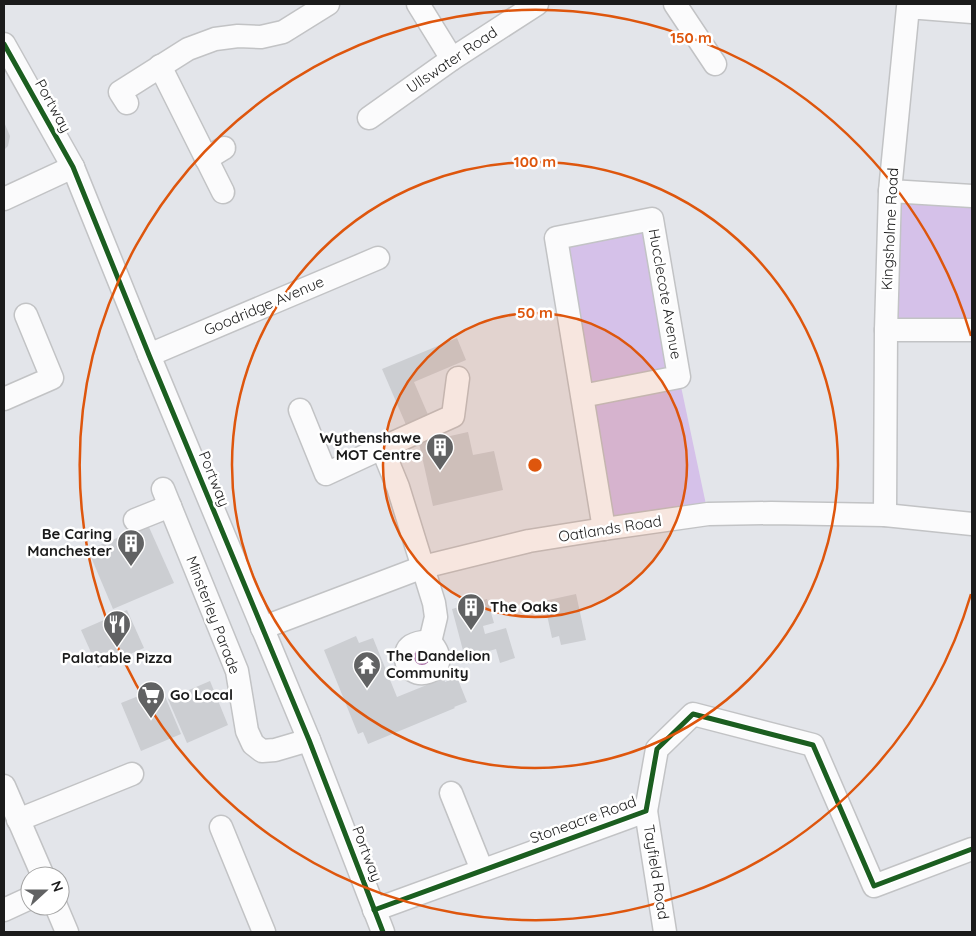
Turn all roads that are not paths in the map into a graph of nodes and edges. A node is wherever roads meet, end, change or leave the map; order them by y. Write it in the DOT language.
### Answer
graph roads {
  1 [pos="328,4"];
  2 [pos="418,4"];
  3 [pos="537,4"];
  4 [pos="675,4"];
  5 [pos="910,6"];
  6 [pos="972,12"];
  7 [pos="4,44"];
  8 [pos="452,58"];
  9 [pos="715,64"];
  10 [pos="160,66"];
  11 [pos="127,103"];
  12 [pos="368,118"];
  13 [pos="73,167"];
  14 [pos="890,191"];
  15 [pos="223,192"];
  16 [pos="972,196"];
  17 [pos="4,199"];
  18 [pos="378,258"];
  19 [pos="26,315"];
  20 [pos="886,330"];
  21 [pos="972,330"];
  22 [pos="149,355"];
  23 [pos="458,378"];
  24 [pos="582,396"];
  25 [pos="4,399"];
  26 [pos="300,410"];
  27 [pos="382,448"];
  28 [pos="885,515"];
  29 [pos="135,520"];
  30 [pos="972,524"];
  31 [pos="604,529"];
  32 [pos="423,567"];
  33 [pos="262,628"];
  34 [pos="430,642"];
  35 [pos="309,740"];
  36 [pos="132,774"];
  37 [pos="4,786"];
  38 [pos="451,793"];
  39 [pos="646,811"];
  40 [pos="18,820"];
  41 [pos="221,827"];
  42 [pos="972,849"];
  43 [pos="39,866"];
  44 [pos="482,870"];
  45 [pos="20,903"];
  46 [pos="4,910"];
  47 [pos="374,910"];
  48 [pos="60,916"];
  49 [pos="67,932"];
  50 [pos="264,932"];
  51 [pos="382,932"];
  52 [pos="665,932"];
  1 -- 10 [label="street"];
  2 -- 8 [label="street"];
  3 -- 8 [label="street, Ullswater Road"];
  4 -- 9 [label="street"];
  5 -- 6 [label="street, Kingsholme Road"];
  5 -- 14 [label="street, Kingsholme Road"];
  7 -- 13 [label="street, Portway"];
  8 -- 12 [label="street, Ullswater Road"];
  10 -- 11 [label="street"];
  10 -- 15 [label="street"];
  13 -- 17 [label="street"];
  13 -- 22 [label="street, Portway"];
  14 -- 16 [label="street"];
  14 -- 20 [label="street, Kingsholme Road"];
  18 -- 22 [label="street, Goodridge Avenue"];
  19 -- 25 [label="street"];
  20 -- 21 [label="street"];
  20 -- 28 [label="street, Kingsholme Road"];
  22 -- 33 [label="street, Portway"];
  23 -- 27 [label="street"];
  24 -- 24 [label="street, Hucclecote Avenue"];
  24 -- 31 [label="street, Hucclecote Avenue"];
  26 -- 27 [label="street"];
  27 -- 32 [label="street"];
  28 -- 30 [label="street, Oatlands Road"];
  28 -- 31 [label="street, Oatlands Road"];
  29 -- 35 [label="street, Minsterley Parade"];
  31 -- 32 [label="street, Oatlands Road"];
  32 -- 33 [label="street, Oatlands Road"];
  32 -- 34 [label="street"];
  33 -- 35 [label="street, Portway"];
  35 -- 47 [label="street, Portway"];
  36 -- 40 [label="street"];
  37 -- 40 [label="street"];
  38 -- 44 [label="street"];
  39 -- 42 [label="street, Stoneacre Road"];
  39 -- 44 [label="street, Stoneacre Road"];
  39 -- 52 [label="street, Tayfield Road"];
  40 -- 43 [label="street"];
  41 -- 50 [label="street"];
  44 -- 47 [label="street, Stoneacre Road"];
  45 -- 46 [label="street"];
  47 -- 51 [label="street, Portway"];
  48 -- 49 [label="street"];
}
